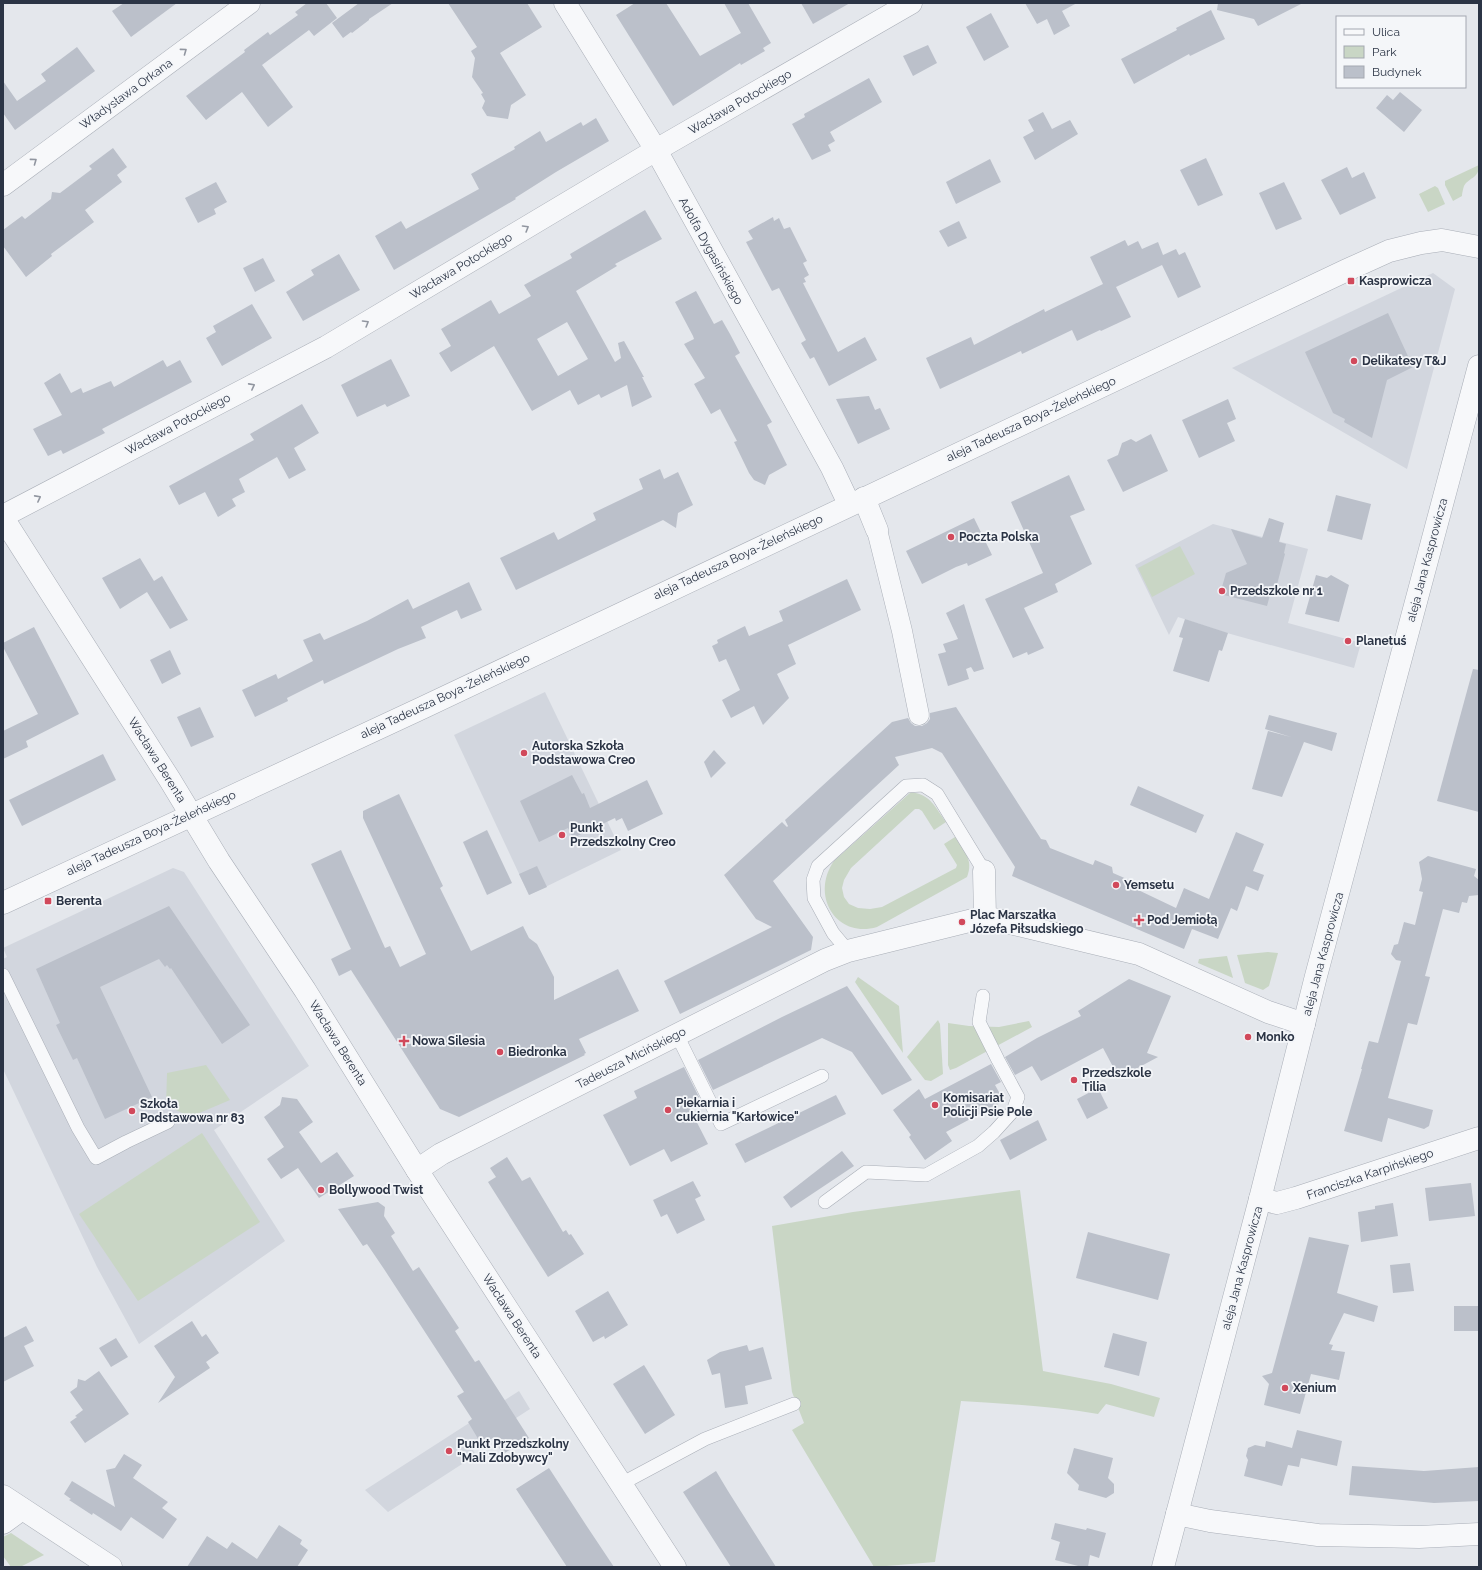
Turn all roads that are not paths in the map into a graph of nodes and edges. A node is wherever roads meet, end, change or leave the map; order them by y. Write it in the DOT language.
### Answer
graph roads {
  1 [pos="249,3"];
  2 [pos="565,3"];
  3 [pos="911,3"];
  4 [pos="656,150"];
  5 [pos="3,184"];
  6 [pos="1479,247"];
  7 [pos="1479,366"];
  8 [pos="1473,414"];
  9 [pos="857,501"];
  10 [pos="3,517"];
  11 [pos="877,530"];
  12 [pos="919,715"];
  13 [pos="191,815"];
  14 [pos="984,871"];
  15 [pos="3,903"];
  16 [pos="985,917"];
  17 [pos="848,951"];
  18 [pos="3,975"];
  19 [pos="983,996"];
  20 [pos="1304,1024"];
  21 [pos="677,1035"];
  22 [pos="822,1076"];
  23 [pos="168,1122"];
  24 [pos="1479,1138"];
  25 [pos="417,1170"];
  26 [pos="1260,1199"];
  27 [pos="825,1202"];
  28 [pos="794,1404"];
  29 [pos="621,1484"];
  30 [pos="3,1496"];
  31 [pos="22,1509"];
  32 [pos="1177,1514"];
  33 [pos="3,1523"];
  34 [pos="1479,1534"];
  35 [pos="110,1567"];
  36 [pos="675,1567"];
  37 [pos="1163,1567"];
  5 -- 1 [label="street, Władysława Orkana, one-way"];
  2 -- 4 [label="street, Adolfa Dygasińskiego"];
  3 -- 4 [label="street, Wacława Potockiego"];
  4 -- 9 [label="street, Adolfa Dygasińskiego"];
  10 -- 4 [label="street, Wacława Potockiego, one-way"];
  6 -- 9 [label="street, aleja Tadeusza Boya-Żeleńskiego"];
  7 -- 8 [label="street, aleja Jana Kasprowicza"];
  8 -- 20 [label="street, aleja Jana Kasprowicza"];
  9 -- 11 [label="street, Adolfa Dygasińskiego"];
  9 -- 13 [label="street, aleja Tadeusza Boya-Żeleńskiego"];
  10 -- 13 [label="street, Wacława Berenta"];
  11 -- 12 [label="street"];
  13 -- 15 [label="street, aleja Tadeusza Boya-Żeleńskiego"];
  13 -- 25 [label="street, Wacława Berenta"];
  14 -- 16 [label="street"];
  14 -- 17 [label="lane"];
  16 -- 17 [label="street"];
  16 -- 20 [label="street"];
  17 -- 21 [label="street, Tadeusza Micińskiego"];
  18 -- 23 [label="lane"];
  19 -- 27 [label="lane"];
  20 -- 26 [label="street, aleja Jana Kasprowicza"];
  21 -- 22 [label="lane"];
  21 -- 25 [label="street, Tadeusza Micińskiego"];
  24 -- 26 [label="street, Franciszka Karpińskiego"];
  25 -- 29 [label="street, Wacława Berenta"];
  26 -- 32 [label="street, aleja Jana Kasprowicza"];
  28 -- 29 [label="lane"];
  29 -- 36 [label="street, Wacława Berenta"];
  30 -- 31 [label="street"];
  31 -- 33 [label="street"];
  31 -- 35 [label="street"];
  32 -- 34 [label="street"];
  32 -- 37 [label="street, aleja Jana Kasprowicza"];
}
